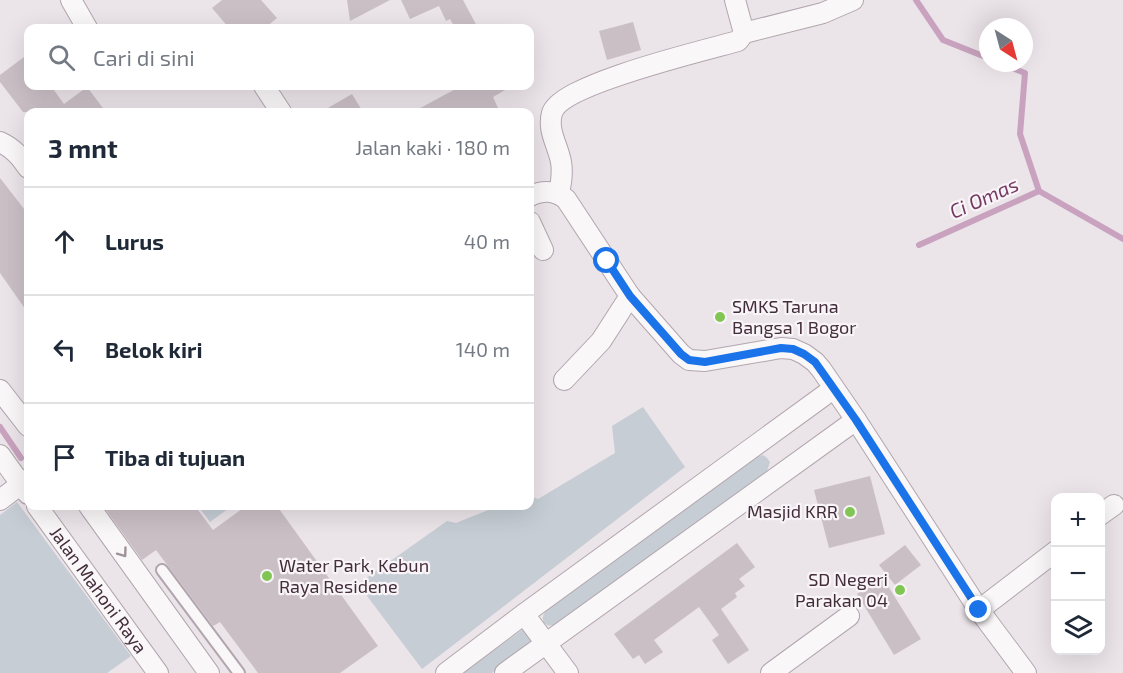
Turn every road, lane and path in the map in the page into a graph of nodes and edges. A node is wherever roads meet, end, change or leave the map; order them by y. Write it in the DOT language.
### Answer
graph roads {
  1 [pos="71,0"];
  2 [pos="735,0"];
  3 [pos="853,0"];
  4 [pos="85,24"];
  5 [pos="744,33"];
  6 [pos="267,90"];
  7 [pos="278,108"];
  8 [pos="0,142"];
  9 [pos="24,162"];
  10 [pos="534,194"];
  11 [pos="559,194"];
  12 [pos="534,231"];
  13 [pos="543,250"];
  14 [pos="630,296"];
  15 [pos="564,380"];
  16 [pos="833,388"];
  17 [pos="0,390"];
  18 [pos="856,420"];
  19 [pos="24,421"];
  20 [pos="0,455"];
  21 [pos="24,481"];
  22 [pos="24,486"];
  23 [pos="0,500"];
  24 [pos="40,510"];
  25 [pos="92,510"];
  26 [pos="1051,554"];
  27 [pos="162,570"];
  28 [pos="185,600"];
  29 [pos="979,610"];
  30 [pos="166,614"];
  31 [pos="524,614"];
  32 [pos="849,616"];
  33 [pos="546,644"];
  34 [pos="158,673"];
  35 [pos="209,673"];
  36 [pos="239,673"];
  37 [pos="446,673"];
  38 [pos="505,673"];
  39 [pos="568,673"];
  40 [pos="771,673"];
  41 [pos="1026,673"];
  1 -- 4 [label="street"];
  2 -- 5 [label="street"];
  3 -- 5 [label="street"];
  5 -- 11 [label="street"];
  6 -- 7 [label="street"];
  8 -- 9 [label="street"];
  10 -- 11 [label="street"];
  11 -- 14 [label="street"];
  12 -- 13 [label="street"];
  14 -- 15 [label="street"];
  14 -- 16 [label="street"];
  16 -- 18 [label="street"];
  16 -- 31 [label="street"];
  17 -- 19 [label="street"];
  18 -- 29 [label="street"];
  18 -- 33 [label="street"];
  20 -- 21 [label="street"];
  22 -- 23 [label="street"];
  24 -- 34 [label="street, Jalan Mahoni Raya"];
  25 -- 30 [label="street, one-way"];
  26 -- 29 [label="street"];
  27 -- 28 [label="lane"];
  28 -- 30 [label="lane"];
  28 -- 36 [label="lane"];
  29 -- 41 [label="street"];
  30 -- 35 [label="street"];
  31 -- 33 [label="street"];
  31 -- 37 [label="street"];
  32 -- 40 [label="street"];
  33 -- 38 [label="street"];
  33 -- 39 [label="street"];
}
